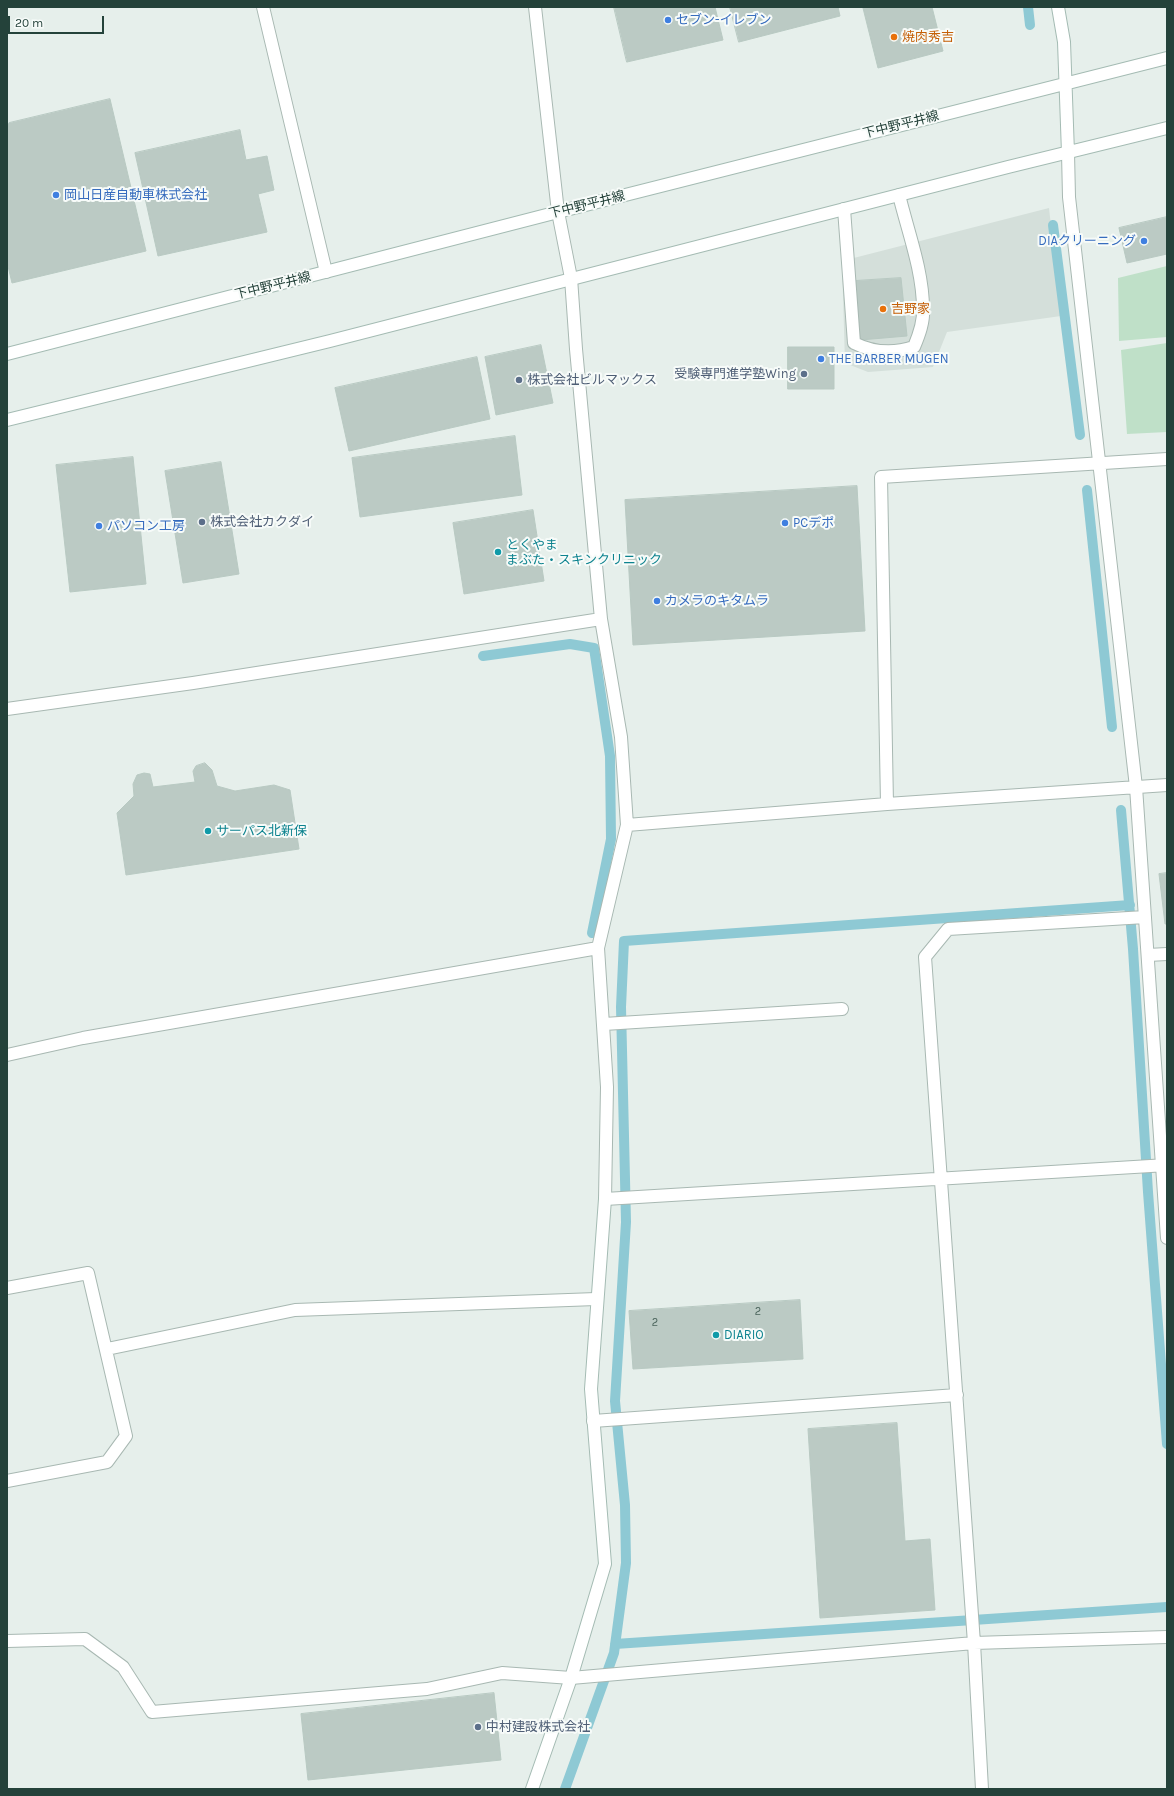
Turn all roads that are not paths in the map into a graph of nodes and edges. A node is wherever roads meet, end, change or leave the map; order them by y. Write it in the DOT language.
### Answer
graph roads {
  1 [pos="263,7"];
  2 [pos="535,7"];
  3 [pos="1058,7"];
  4 [pos="1167,58"];
  5 [pos="1066,84"];
  6 [pos="1167,128"];
  7 [pos="1068,153"];
  8 [pos="898,195"];
  9 [pos="844,209"];
  10 [pos="558,212"];
  11 [pos="326,272"];
  12 [pos="571,278"];
  13 [pos="7,354"];
  14 [pos="7,420"];
  15 [pos="1167,459"];
  16 [pos="1101,463"];
  17 [pos="601,619"];
  18 [pos="7,710"];
  19 [pos="1167,785"];
  20 [pos="1136,787"];
  21 [pos="886,804"];
  22 [pos="627,825"];
  23 [pos="1135,918"];
  24 [pos="598,948"];
  25 [pos="1167,954"];
  26 [pos="1148,955"];
  27 [pos="842,1009"];
  28 [pos="614,1023"];
  29 [pos="7,1055"];
  30 [pos="1156,1166"];
  31 [pos="941,1180"];
  32 [pos="605,1199"];
  33 [pos="1167,1238"];
  34 [pos="7,1288"];
  35 [pos="596,1299"];
  36 [pos="107,1349"];
  37 [pos="957,1395"];
  38 [pos="593,1421"];
  39 [pos="7,1481"];
  40 [pos="1167,1637"];
  41 [pos="7,1641"];
  42 [pos="974,1643"];
  43 [pos="571,1678"];
  44 [pos="532,1789"];
  45 [pos="982,1789"];
  1 -- 11 [label="street"];
  2 -- 10 [label="street"];
  3 -- 5 [label="street"];
  4 -- 5 [label="street, 下中野平井線"];
  5 -- 7 [label="street"];
  5 -- 10 [label="street, 下中野平井線"];
  6 -- 7 [label="street"];
  7 -- 8 [label="street"];
  7 -- 16 [label="street"];
  8 -- 9 [label="street"];
  8 -- 9 [label="street"];
  9 -- 12 [label="street"];
  10 -- 11 [label="street, 下中野平井線"];
  10 -- 12 [label="street"];
  11 -- 13 [label="street, 下中野平井線"];
  12 -- 14 [label="street"];
  12 -- 17 [label="street"];
  15 -- 16 [label="street"];
  16 -- 20 [label="street"];
  16 -- 21 [label="street"];
  17 -- 18 [label="street"];
  17 -- 22 [label="street"];
  19 -- 20 [label="street"];
  20 -- 21 [label="street"];
  20 -- 23 [label="street"];
  21 -- 22 [label="street"];
  22 -- 24 [label="street"];
  23 -- 26 [label="street"];
  23 -- 31 [label="street"];
  24 -- 28 [label="street"];
  24 -- 29 [label="street"];
  25 -- 26 [label="street"];
  26 -- 30 [label="street"];
  27 -- 28 [label="street"];
  28 -- 32 [label="street"];
  30 -- 31 [label="street"];
  30 -- 33 [label="street"];
  31 -- 32 [label="street"];
  31 -- 37 [label="street"];
  32 -- 35 [label="street"];
  34 -- 36 [label="street"];
  35 -- 36 [label="street"];
  35 -- 38 [label="street"];
  36 -- 39 [label="street"];
  37 -- 38 [label="street"];
  37 -- 42 [label="street"];
  38 -- 43 [label="street"];
  40 -- 42 [label="street"];
  41 -- 43 [label="street"];
  42 -- 43 [label="street"];
  42 -- 45 [label="street"];
  43 -- 44 [label="street"];
}
